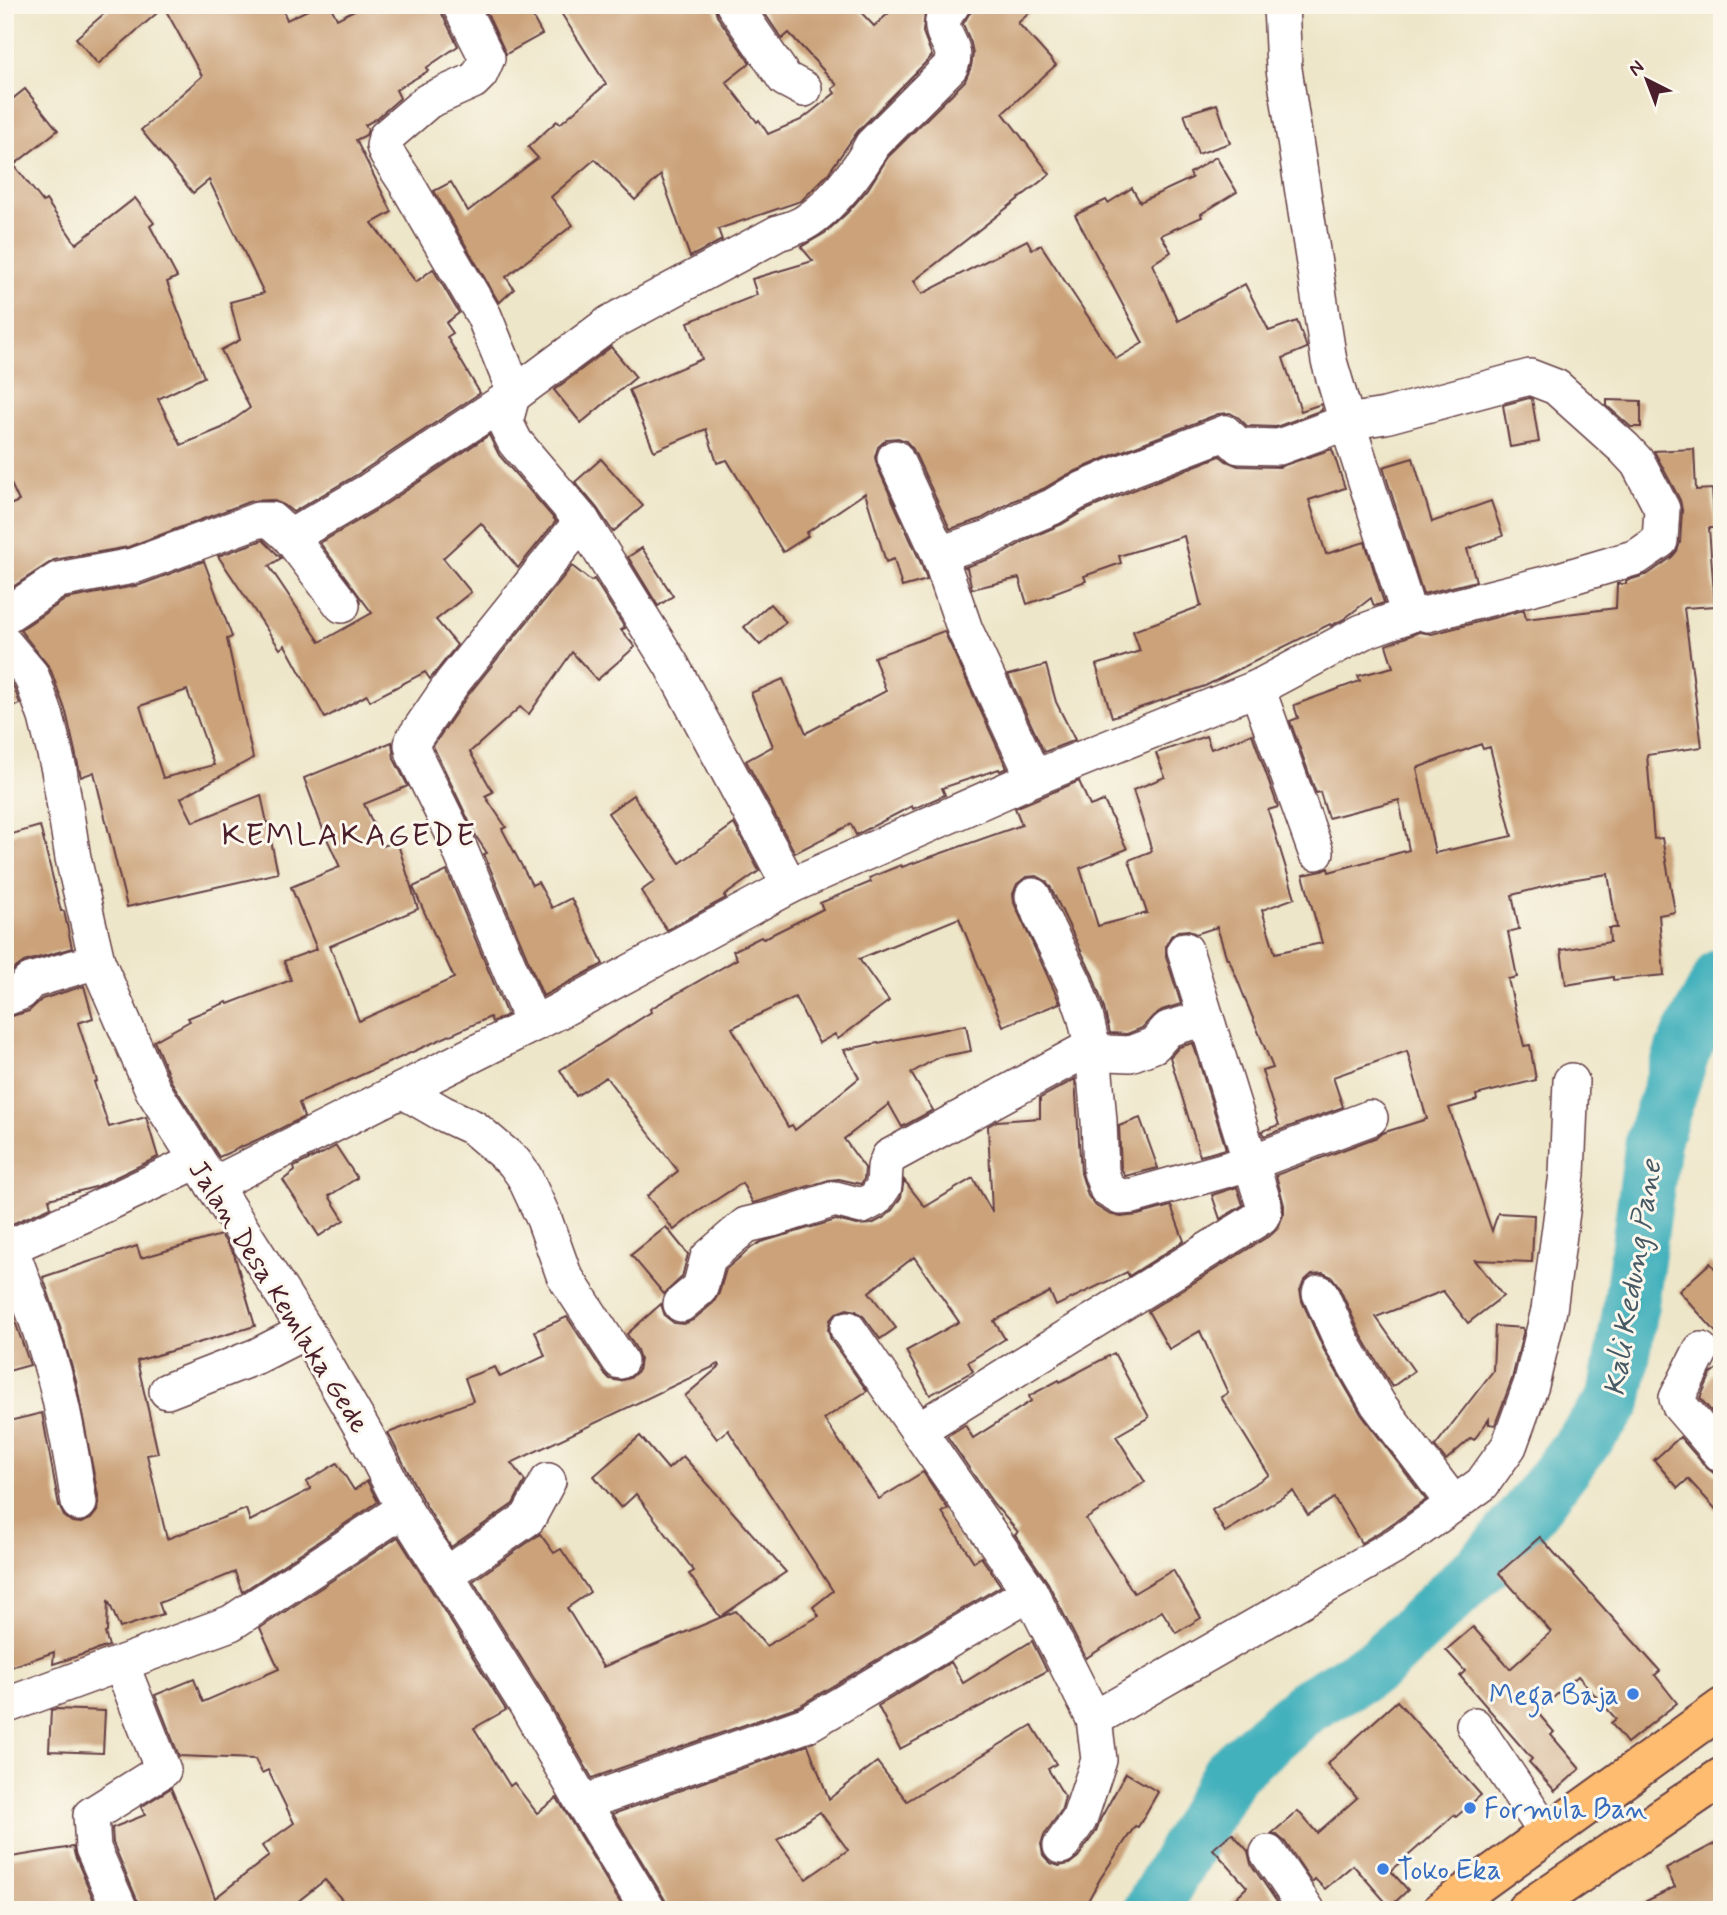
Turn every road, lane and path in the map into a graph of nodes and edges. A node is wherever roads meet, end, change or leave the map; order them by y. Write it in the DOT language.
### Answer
graph roads {
  1 [pos="460,5"];
  2 [pos="734,5"];
  3 [pos="952,5"];
  4 [pos="1281,5"];
  5 [pos="804,89"];
  6 [pos="512,396"];
  7 [pos="1347,422"];
  8 [pos="895,458"];
  9 [pos="582,521"];
  10 [pos="290,537"];
  11 [pos="939,554"];
  12 [pos="342,605"];
  13 [pos="1427,614"];
  14 [pos="5,616"];
  15 [pos="5,644"];
  16 [pos="1257,688"];
  17 [pos="1034,778"];
  18 [pos="1316,852"];
  19 [pos="790,886"];
  20 [pos="1033,895"];
  21 [pos="1185,950"];
  22 [pos="97,961"];
  23 [pos="5,998"];
  24 [pos="1205,1018"];
  25 [pos="533,1024"];
  26 [pos="1093,1050"];
  27 [pos="1571,1081"];
  28 [pos="402,1090"];
  29 [pos="1370,1118"];
  30 [pos="1250,1163"];
  31 [pos="205,1173"];
  32 [pos="8,1248"];
  33 [pos="1320,1293"];
  34 [pos="681,1304"];
  35 [pos="848,1329"];
  36 [pos="306,1331"];
  37 [pos="1701,1350"];
  38 [pos="620,1361"];
  39 [pos="166,1391"];
  40 [pos="918,1430"];
  41 [pos="1722,1455"];
  42 [pos="548,1481"];
  43 [pos="79,1503"];
  44 [pos="1454,1504"];
  45 [pos="404,1509"];
  46 [pos="446,1575"];
  47 [pos="1030,1592"];
  48 [pos="121,1664"];
  49 [pos="5,1706"];
  50 [pos="1722,1708"];
  51 [pos="1094,1719"];
  52 [pos="1474,1725"];
  53 [pos="1722,1777"];
  54 [pos="583,1803"];
  55 [pos="1548,1835"];
  56 [pos="1061,1846"];
  57 [pos="1268,1853"];
  58 [pos="1530,1908"];
  59 [pos="120,1910"];
  60 [pos="648,1910"];
  61 [pos="1307,1910"];
  62 [pos="1442,1910"];
  1 -- 6 [label="street"];
  2 -- 5 [label="street"];
  3 -- 6 [label="street"];
  4 -- 7 [label="street"];
  6 -- 9 [label="street"];
  6 -- 10 [label="street"];
  7 -- 11 [label="street"];
  7 -- 13 [label="street"];
  7 -- 16 [label="street"];
  8 -- 11 [label="street"];
  9 -- 19 [label="street"];
  9 -- 25 [label="street"];
  10 -- 12 [label="street"];
  10 -- 14 [label="street"];
  11 -- 17 [label="street"];
  15 -- 22 [label="street, Jalan Desa Kemlaka Gede"];
  16 -- 17 [label="street"];
  16 -- 18 [label="street"];
  17 -- 19 [label="street"];
  19 -- 25 [label="street"];
  20 -- 26 [label="street"];
  21 -- 24 [label="street"];
  22 -- 23 [label="street"];
  22 -- 31 [label="street, Jalan Desa Kemlaka Gede"];
  24 -- 26 [label="street"];
  24 -- 30 [label="street"];
  25 -- 28 [label="street"];
  26 -- 30 [label="street"];
  26 -- 34 [label="street"];
  27 -- 44 [label="street"];
  28 -- 31 [label="street"];
  28 -- 38 [label="street"];
  29 -- 30 [label="street"];
  30 -- 40 [label="street"];
  31 -- 32 [label="street"];
  31 -- 36 [label="street, Jalan Desa Kemlaka Gede"];
  32 -- 43 [label="street"];
  33 -- 44 [label="street"];
  35 -- 40 [label="street"];
  36 -- 39 [label="street"];
  36 -- 45 [label="street, Jalan Desa Kemlaka Gede"];
  37 -- 41 [label="street"];
  40 -- 47 [label="street"];
  42 -- 46 [label="street"];
  44 -- 51 [label="street"];
  45 -- 46 [label="street, Jalan Desa Kemlaka Gede"];
  45 -- 48 [label="street"];
  46 -- 54 [label="street, Jalan Desa Kemlaka Gede"];
  47 -- 51 [label="street"];
  47 -- 54 [label="street"];
  48 -- 49 [label="street"];
  48 -- 59 [label="street"];
  50 -- 55 [label="highway"];
  51 -- 56 [label="street"];
  52 -- 55 [label="street"];
  53 -- 58 [label="highway"];
  54 -- 60 [label="street, Jalan Desa Kemlaka Gede"];
  55 -- 62 [label="highway"];
  57 -- 61 [label="street"];
}
